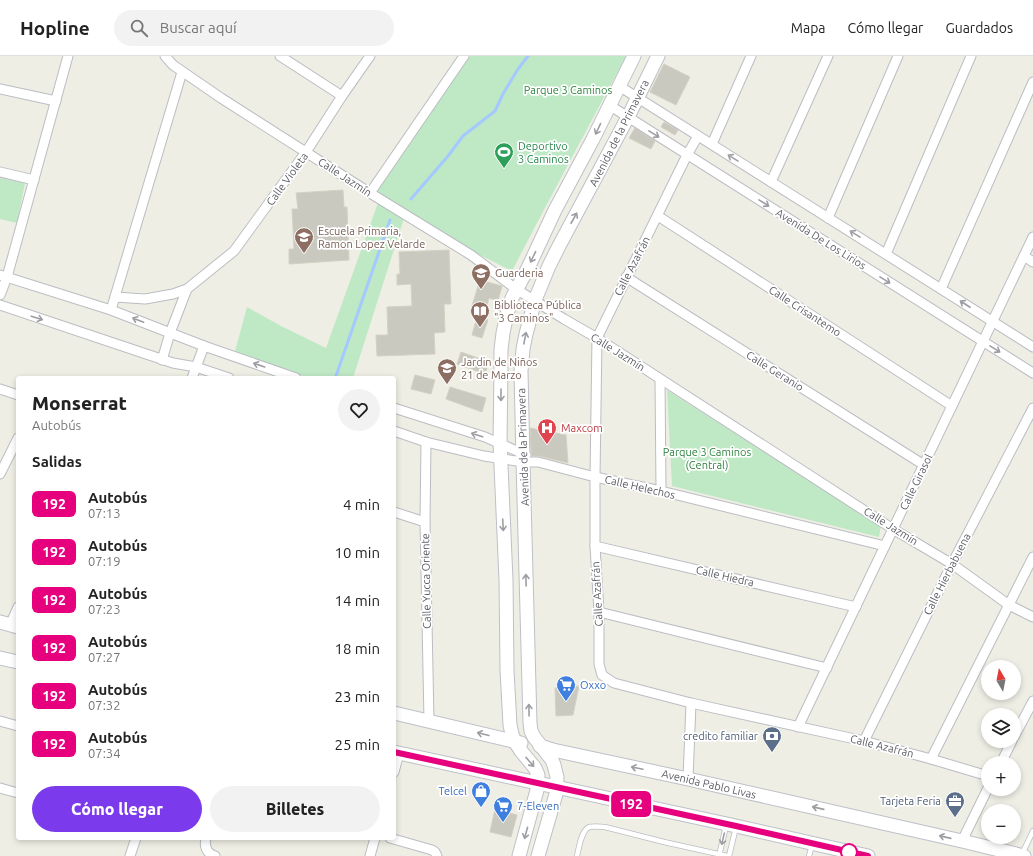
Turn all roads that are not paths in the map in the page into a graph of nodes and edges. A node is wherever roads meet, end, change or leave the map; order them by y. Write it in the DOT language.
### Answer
graph roads {
  1 [pos="68,56"];
  2 [pos="165,56"];
  3 [pos="280,56"];
  4 [pos="370,56"];
  5 [pos="464,56"];
  6 [pos="634,56"];
  7 [pos="658,56"];
  8 [pos="751,56"];
  9 [pos="828,56"];
  10 [pos="898,56"];
  11 [pos="971,56"];
  12 [pos="182,72"];
  13 [pos="1033,82"];
  14 [pos="619,86"];
  15 [pos="0,88"];
  16 [pos="342,96"];
  17 [pos="638,97"];
  18 [pos="56,101"];
  19 [pos="609,105"];
  20 [pos="628,117"];
  21 [pos="698,136"];
  22 [pos="712,144"];
  23 [pos="306,152"];
  24 [pos="687,155"];
  25 [pos="0,172"];
  26 [pos="34,180"];
  27 [pos="771,182"];
  28 [pos="370,193"];
  29 [pos="658,216"];
  30 [pos="828,218"];
  31 [pos="1033,237"];
  32 [pos="886,254"];
  33 [pos="1024,256"];
  34 [pos="1033,262"];
  35 [pos="4,276"];
  36 [pos="626,277"];
  37 [pos="187,289"];
  38 [pos="516,289"];
  39 [pos="941,289"];
  40 [pos="0,295"];
  41 [pos="115,297"];
  42 [pos="535,300"];
  43 [pos="0,306"];
  44 [pos="111,310"];
  45 [pos="992,322"];
  46 [pos="170,333"];
  47 [pos="597,338"];
  48 [pos="983,342"];
  49 [pos="204,346"];
  50 [pos="1033,347"];
  51 [pos="162,360"];
  52 [pos="196,367"];
  53 [pos="1033,373"];
  54 [pos="193,376"];
  55 [pos="223,376"];
  56 [pos="290,376"];
  57 [pos="660,379"];
  58 [pos="0,389"];
  59 [pos="16,394"];
  60 [pos="952,406"];
  61 [pos="1033,408"];
  62 [pos="396,409"];
  63 [pos="396,432"];
  64 [pos="16,442"];
  65 [pos="426,442"];
  66 [pos="500,443"];
  67 [pos="501,458"];
  68 [pos="523,458"];
  69 [pos="924,465"];
  70 [pos="0,474"];
  71 [pos="594,477"];
  72 [pos="661,491"];
  73 [pos="396,513"];
  74 [pos="425,522"];
  75 [pos="893,529"];
  76 [pos="595,546"];
  77 [pos="885,546"];
  78 [pos="1033,557"];
  79 [pos="952,564"];
  80 [pos="1009,605"];
  81 [pos="856,607"];
  82 [pos="16,611"];
  83 [pos="599,612"];
  84 [pos="1033,617"];
  85 [pos="9,624"];
  86 [pos="0,658"];
  87 [pos="16,662"];
  88 [pos="827,668"];
  89 [pos="1033,701"];
  90 [pos="691,703"];
  91 [pos="396,713"];
  92 [pos="0,720"];
  93 [pos="429,721"];
  94 [pos="1021,724"];
  95 [pos="16,725"];
  96 [pos="798,727"];
  97 [pos="864,741"];
  98 [pos="515,742"];
  99 [pos="540,746"];
  100 [pos="397,753"];
  101 [pos="931,759"];
  102 [pos="981,774"];
  103 [pos="688,779"];
  104 [pos="538,784"];
  105 [pos="0,788"];
  106 [pos="557,788"];
  107 [pos="16,792"];
  108 [pos="984,796"];
  109 [pos="731,825"];
  110 [pos="1033,830"];
  111 [pos="135,840"];
  112 [pos="206,840"];
  113 [pos="374,840"];
  114 [pos="396,840"];
  115 [pos="962,841"];
  116 [pos="811,850"];
  117 [pos="837,853"];
  118 [pos="719,855"];
  119 [pos="130,856"];
  120 [pos="214,856"];
  121 [pos="370,856"];
  122 [pos="437,856"];
  123 [pos="519,856"];
  124 [pos="538,856"];
  125 [pos="577,856"];
  126 [pos="728,856"];
  127 [pos="868,856"];
  128 [pos="1023,856"];
  1 -- 18 [label="street"];
  2 -- 12 [label="street, Calle Jazmín"];
  3 -- 16 [label="street"];
  4 -- 16 [label="street, Calle Violeta"];
  5 -- 28 [label="street"];
  6 -- 14 [label="street, Avenida de la Primavera"];
  7 -- 17 [label="street, Avenida de la Primavera"];
  8 -- 22 [label="street"];
  9 -- 27 [label="street"];
  10 -- 30 [label="street"];
  11 -- 32 [label="street"];
  12 -- 23 [label="street, Calle Jazmín"];
  12 -- 41 [label="street"];
  13 -- 39 [label="street"];
  14 -- 17 [label="street, Avenida De Los Lirios"];
  14 -- 19 [label="street, Avenida de la Primavera"];
  15 -- 18 [label="street"];
  16 -- 23 [label="street, Calle Violeta"];
  17 -- 20 [label="street, Avenida de la Primavera"];
  17 -- 21 [label="street, Avenida De Los Lirios"];
  18 -- 26 [label="street"];
  19 -- 20 [label="street, Avenida De Los Lirios"];
  19 -- 38 [label="street, Avenida de la Primavera, one-way"];
  20 -- 24 [label="street, Avenida De Los Lirios, one-way"];
  42 -- 20 [label="street, Avenida de la Primavera, one-way"];
  21 -- 22 [label="street, Avenida De Los Lirios"];
  21 -- 24 [label="street, Calle Azafrán"];
  27 -- 22 [label="street, Avenida De Los Lirios, one-way"];
  23 -- 28 [label="street, Calle Jazmín"];
  23 -- 37 [label="street, Calle Violeta"];
  24 -- 29 [label="street, Calle Azafrán"];
  24 -- 48 [label="street, Avenida De Los Lirios, one-way"];
  25 -- 26 [label="street"];
  26 -- 35 [label="street"];
  27 -- 30 [label="street, Avenida De Los Lirios"];
  28 -- 38 [label="street, Calle Jazmín"];
  29 -- 36 [label="street, Calle Azafrán"];
  29 -- 60 [label="street, Calle Crisantemo"];
  32 -- 30 [label="street, Avenida De Los Lirios, one-way"];
  31 -- 33 [label="street, Calle Girasol"];
  32 -- 39 [label="street, Avenida De Los Lirios"];
  33 -- 34 [label="street"];
  33 -- 45 [label="street, Calle Girasol"];
  35 -- 40 [label="street"];
  35 -- 44 [label="street"];
  36 -- 47 [label="street, Calle Azafrán"];
  36 -- 69 [label="street, Calle Geranio"];
  37 -- 41 [label="street, Calle Violeta"];
  37 -- 46 [label="street, Calle Violeta"];
  38 -- 42 [label="street, Calle Jazmín"];
  38 -- 66 [label="street, Avenida de la Primavera, one-way"];
  45 -- 39 [label="street, Avenida De Los Lirios, one-way"];
  41 -- 44 [label="street"];
  42 -- 47 [label="street, Calle Jazmín"];
  68 -- 42 [label="street, Avenida de la Primavera, one-way"];
  43 -- 51 [label="street, one-way"];
  46 -- 44 [label="street, one-way"];
  45 -- 48 [label="street, Calle Girasol"];
  45 -- 50 [label="street, Avenida De Los Lirios"];
  46 -- 49 [label="street"];
  46 -- 51 [label="street, Calle Violeta"];
  47 -- 57 [label="street, Calle Jazmín"];
  47 -- 71 [label="street, Calle Azafrán"];
  48 -- 53 [label="street, Avenida De Los Lirios, one-way"];
  48 -- 60 [label="street, Calle Girasol"];
  49 -- 52 [label="street"];
  56 -- 49 [label="street, one-way"];
  51 -- 52 [label="street"];
  52 -- 54 [label="street"];
  52 -- 55 [label="street"];
  57 -- 72 [label="street"];
  57 -- 75 [label="street, Calle Jazmín"];
  58 -- 59 [label="street"];
  60 -- 69 [label="street, Calle Girasol"];
  61 -- 79 [label="street, Calle Hierbabuena"];
  66 -- 62 [label="street, one-way"];
  63 -- 65 [label="street, Calle Helechos"];
  64 -- 70 [label="street"];
  65 -- 67 [label="street, Calle Helechos"];
  65 -- 74 [label="street, Calle Yucca Oriente"];
  66 -- 67 [label="street, Avenida de la Primavera"];
  66 -- 68 [label="street"];
  67 -- 68 [label="street, Calle Helechos"];
  67 -- 98 [label="street, Avenida de la Primavera, one-way"];
  68 -- 71 [label="street, Calle Helechos"];
  99 -- 68 [label="street, Avenida de la Primavera, one-way"];
  69 -- 75 [label="street, Calle Girasol"];
  71 -- 72 [label="street, Calle Helechos"];
  71 -- 76 [label="street, Calle Azafrán"];
  72 -- 77 [label="street, Calle Helechos"];
  73 -- 74 [label="street"];
  74 -- 93 [label="street, Calle Yucca Oriente"];
  75 -- 77 [label="street, Calle Girasol"];
  75 -- 79 [label="street, Calle Jazmín"];
  76 -- 81 [label="street, Calle Hiedra"];
  76 -- 83 [label="street, Calle Azafrán"];
  77 -- 81 [label="street, Calle Girasol"];
  78 -- 80 [label="street"];
  79 -- 80 [label="street, Calle Jazmín"];
  79 -- 97 [label="street, Calle Hierbabuena"];
  80 -- 84 [label="street, Calle Jazmín"];
  80 -- 101 [label="street"];
  81 -- 88 [label="street, Calle Girasol"];
  82 -- 85 [label="street"];
  83 -- 88 [label="street"];
  83 -- 90 [label="street, Calle Azafrán"];
  86 -- 87 [label="street"];
  88 -- 96 [label="street, Calle Girasol"];
  89 -- 94 [label="street"];
  90 -- 96 [label="street, Calle Azafrán"];
  90 -- 103 [label="street"];
  91 -- 93 [label="street, Avenida Pablo Livas"];
  92 -- 95 [label="street"];
  98 -- 93 [label="street, Avenida Pablo Livas, one-way"];
  96 -- 97 [label="street, Calle Azafrán"];
  97 -- 101 [label="street, Calle Azafrán"];
  98 -- 99 [label="street, Avenida Pablo Livas"];
  98 -- 104 [label="street, one-way"];
  103 -- 99 [label="street, Avenida Pablo Livas, one-way"];
  99 -- 106 [label="street, Avenida de la Primavera"];
  100 -- 104 [label="street"];
  101 -- 102 [label="street, Calle Azafrán"];
  115 -- 103 [label="street, Avenida Pablo Livas, one-way"];
  104 -- 106 [label="street"];
  104 -- 123 [label="street, one-way"];
  105 -- 107 [label="street"];
  106 -- 109 [label="street"];
  106 -- 124 [label="street"];
  108 -- 115 [label="street"];
  109 -- 116 [label="street"];
  109 -- 118 [label="lane, one-way"];
  109 -- 126 [label="lane"];
  110 -- 128 [label="lane"];
  111 -- 119 [label="street"];
  112 -- 120 [label="street"];
  113 -- 121 [label="street"];
  114 -- 122 [label="street"];
  115 -- 128 [label="street, Avenida Pablo Livas"];
  116 -- 117 [label="street"];
  117 -- 127 [label="street"];
  118 -- 125 [label="lane"];
  118 -- 126 [label="lane"];
}
